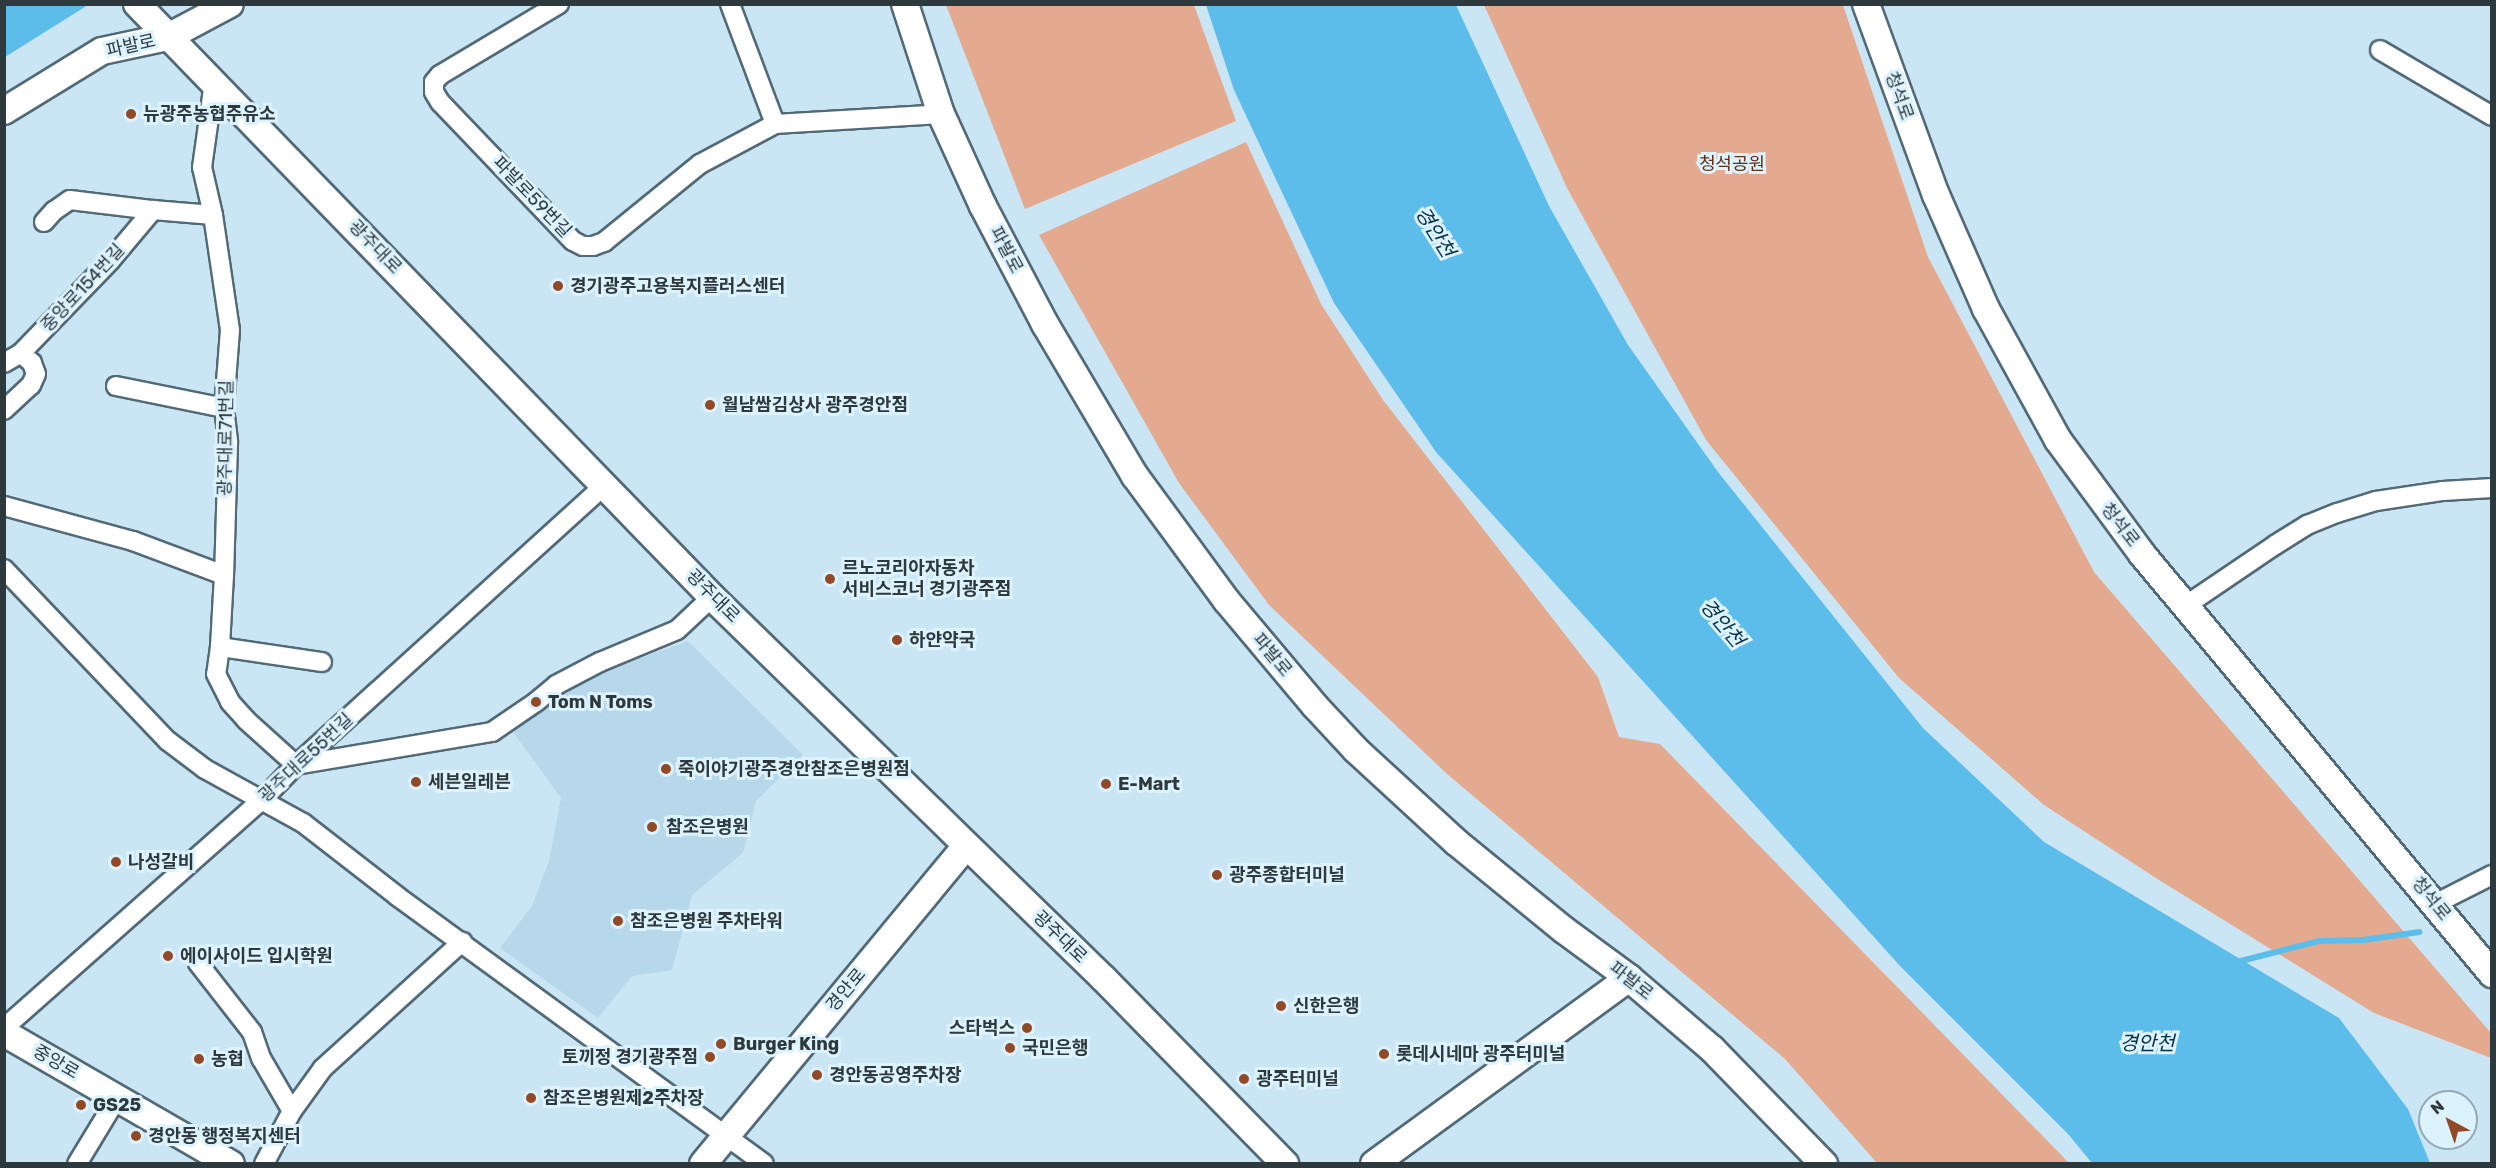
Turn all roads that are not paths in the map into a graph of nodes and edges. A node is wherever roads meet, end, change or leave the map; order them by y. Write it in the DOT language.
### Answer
graph roads {
  1 [pos="230,4"];
  2 [pos="559,4"];
  3 [pos="730,4"];
  4 [pos="904,4"];
  5 [pos="1866,4"];
  6 [pos="144,11"];
  7 [pos="168,37"];
  8 [pos="2380,50"];
  9 [pos="214,82"];
  10 [pos="4,111"];
  11 [pos="941,114"];
  12 [pos="2492,116"];
  13 [pos="775,124"];
  14 [pos="153,210"];
  15 [pos="213,215"];
  16 [pos="44,222"];
  17 [pos="21,353"];
  18 [pos="4,363"];
  19 [pos="116,386"];
  20 [pos="224,408"];
  21 [pos="4,410"];
  22 [pos="605,484"];
  23 [pos="2492,488"];
  24 [pos="4,507"];
  25 [pos="6,573"];
  26 [pos="224,575"];
  27 [pos="712,597"];
  28 [pos="2185,606"];
  29 [pos="220,647"];
  30 [pos="322,662"];
  31 [pos="296,765"];
  32 [pos="263,799"];
  33 [pos="966,846"];
  34 [pos="2492,875"];
  35 [pos="2435,904"];
  36 [pos="462,942"];
  37 [pos="198,963"];
  38 [pos="2492,974"];
  39 [pos="1629,978"];
  40 [pos="4,1028"];
  41 [pos="4,1033"];
  42 [pos="117,1098"];
  43 [pos="292,1111"];
  44 [pos="726,1134"];
  45 [pos="77,1164"];
  46 [pos="231,1164"];
  47 [pos="264,1164"];
  48 [pos="703,1164"];
  49 [pos="764,1164"];
  50 [pos="1285,1164"];
  51 [pos="1374,1164"];
  52 [pos="1824,1164"];
  1 -- 7 [label="street, 파발로"];
  2 -- 13 [label="street, 파발로59번길"];
  3 -- 13 [label="street"];
  4 -- 11 [label="street, 파발로"];
  5 -- 28 [label="street, 청석로"];
  6 -- 7 [label="street, 광주대로"];
  7 -- 9 [label="street, 광주대로"];
  7 -- 10 [label="street, 파발로"];
  8 -- 12 [label="street"];
  9 -- 15 [label="street, 광주대로71번길"];
  9 -- 22 [label="street, 광주대로"];
  11 -- 13 [label="street, 파발로59번길"];
  11 -- 39 [label="street, 파발로"];
  14 -- 15 [label="street"];
  14 -- 16 [label="street"];
  14 -- 17 [label="street, 중앙로154번길"];
  15 -- 20 [label="street, 광주대로71번길"];
  17 -- 18 [label="street, 중앙로154번길"];
  17 -- 21 [label="street"];
  19 -- 20 [label="street"];
  20 -- 26 [label="street, 광주대로71번길"];
  22 -- 27 [label="street, 광주대로"];
  22 -- 31 [label="street, 광주대로55번길"];
  23 -- 28 [label="street"];
  24 -- 26 [label="street"];
  25 -- 32 [label="street"];
  26 -- 29 [label="street, 광주대로71번길"];
  27 -- 31 [label="street"];
  27 -- 33 [label="street, 광주대로"];
  28 -- 35 [label="street, 청석로"];
  29 -- 30 [label="street"];
  29 -- 31 [label="street, 광주대로71번길"];
  31 -- 32 [label="street, 광주대로55번길"];
  32 -- 36 [label="street"];
  32 -- 40 [label="street, 광주대로55번길"];
  33 -- 44 [label="street, 경안로"];
  33 -- 50 [label="street, 광주대로"];
  34 -- 35 [label="street"];
  35 -- 38 [label="street, 청석로"];
  36 -- 43 [label="street"];
  36 -- 44 [label="street"];
  37 -- 43 [label="street"];
  39 -- 51 [label="street"];
  39 -- 52 [label="street, 파발로"];
  41 -- 42 [label="street, 중앙로"];
  42 -- 45 [label="street"];
  42 -- 46 [label="street, 중앙로"];
  43 -- 47 [label="street"];
  44 -- 48 [label="street, 경안로"];
  44 -- 49 [label="street"];
}
